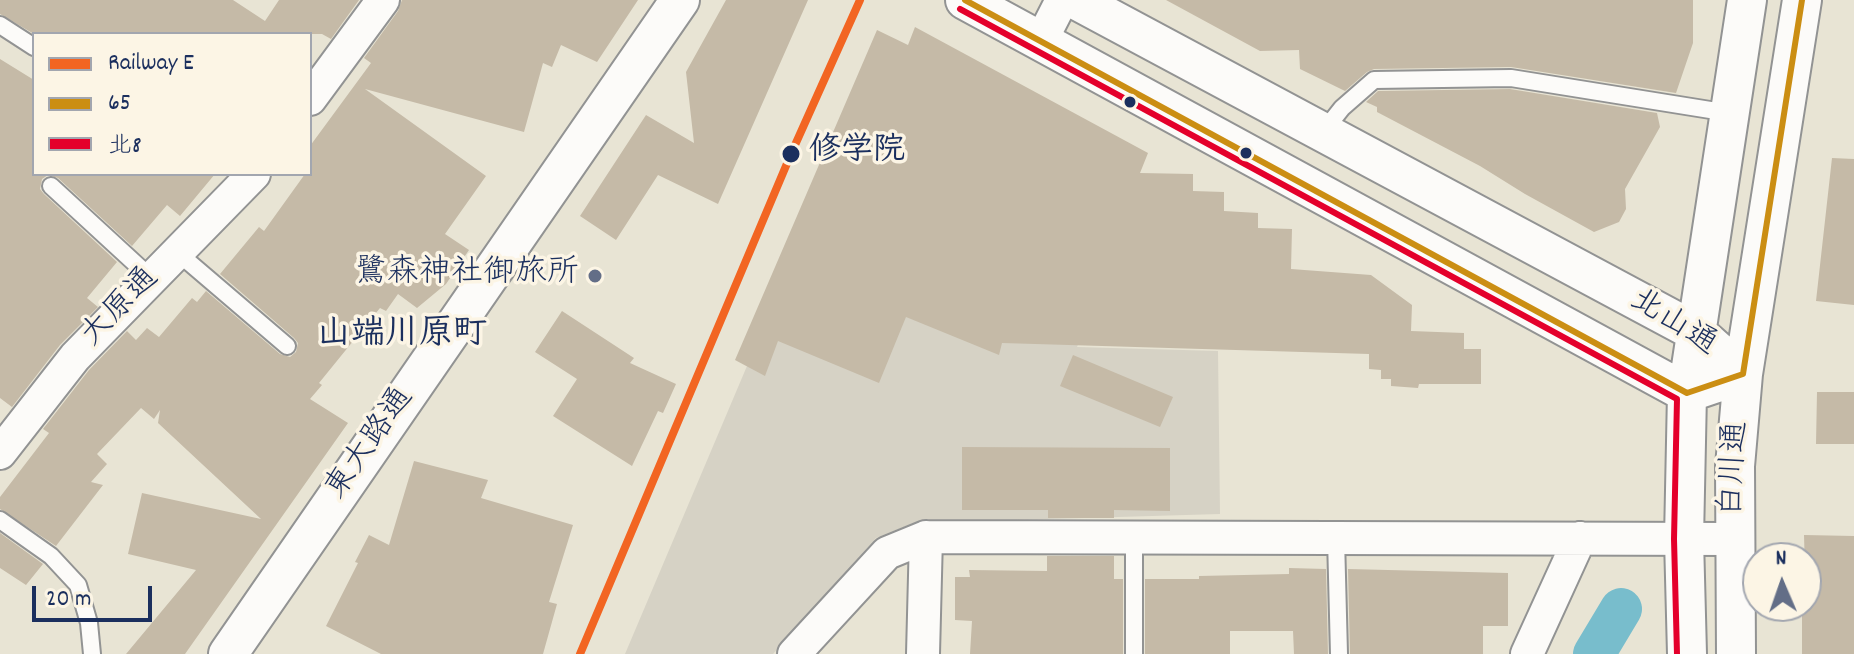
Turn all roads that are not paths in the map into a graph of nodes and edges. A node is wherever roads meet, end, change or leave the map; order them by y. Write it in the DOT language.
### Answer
graph roads {
  1 [pos="383,0"];
  2 [pos="680,0"];
  3 [pos="965,0"];
  4 [pos="1062,0"];
  5 [pos="1076,0"];
  6 [pos="1747,0"];
  7 [pos="1802,0"];
  8 [pos="0,25"];
  9 [pos="1041,41"];
  10 [pos="32,46"];
  11 [pos="312,96"];
  12 [pos="1729,113"];
  13 [pos="1323,132"];
  14 [pos="243,178"];
  15 [pos="51,186"];
  16 [pos="177,252"];
  17 [pos="151,278"];
  18 [pos="1696,332"];
  19 [pos="287,346"];
  20 [pos="1743,374"];
  21 [pos="1687,393"];
  22 [pos="0,453"];
  23 [pos="0,520"];
  24 [pos="926,537"];
  25 [pos="1134,538"];
  26 [pos="1336,538"];
  27 [pos="1580,538"];
  28 [pos="1684,539"];
  29 [pos="1734,539"];
  30 [pos="92,654"];
  31 [pos="228,654"];
  32 [pos="794,654"];
  33 [pos="923,654"];
  34 [pos="1134,654"];
  35 [pos="1339,654"];
  36 [pos="1527,654"];
  37 [pos="1687,654"];
  38 [pos="1736,654"];
  1 -- 11 [label="street"];
  2 -- 31 [label="street, 東大路通"];
  3 -- 9 [label="street, 北山通"];
  4 -- 9 [label="street"];
  5 -- 13 [label="street, 北山通"];
  6 -- 12 [label="street, 白川通"];
  7 -- 20 [label="street, 白川通"];
  8 -- 10 [label="lane"];
  9 -- 21 [label="street, 北山通"];
  12 -- 13 [label="lane"];
  12 -- 18 [label="street, 白川通"];
  13 -- 18 [label="street, 北山通"];
  14 -- 16 [label="street, 大原通"];
  15 -- 17 [label="lane"];
  16 -- 17 [label="street, 大原通"];
  16 -- 19 [label="lane"];
  17 -- 22 [label="street, 大原通"];
  18 -- 20 [label="street, 北山通"];
  18 -- 21 [label="street, 白川通"];
  20 -- 21 [label="street, 北山通"];
  20 -- 29 [label="street, 白川通"];
  21 -- 28 [label="street, 白川通"];
  23 -- 30 [label="lane"];
  24 -- 25 [label="street"];
  24 -- 32 [label="street"];
  24 -- 33 [label="street"];
  25 -- 26 [label="street"];
  25 -- 34 [label="lane"];
  26 -- 27 [label="street"];
  26 -- 35 [label="lane"];
  27 -- 28 [label="street"];
  27 -- 36 [label="street"];
  28 -- 29 [label="street"];
  28 -- 37 [label="street, 白川通"];
  29 -- 38 [label="street, 白川通"];
}
